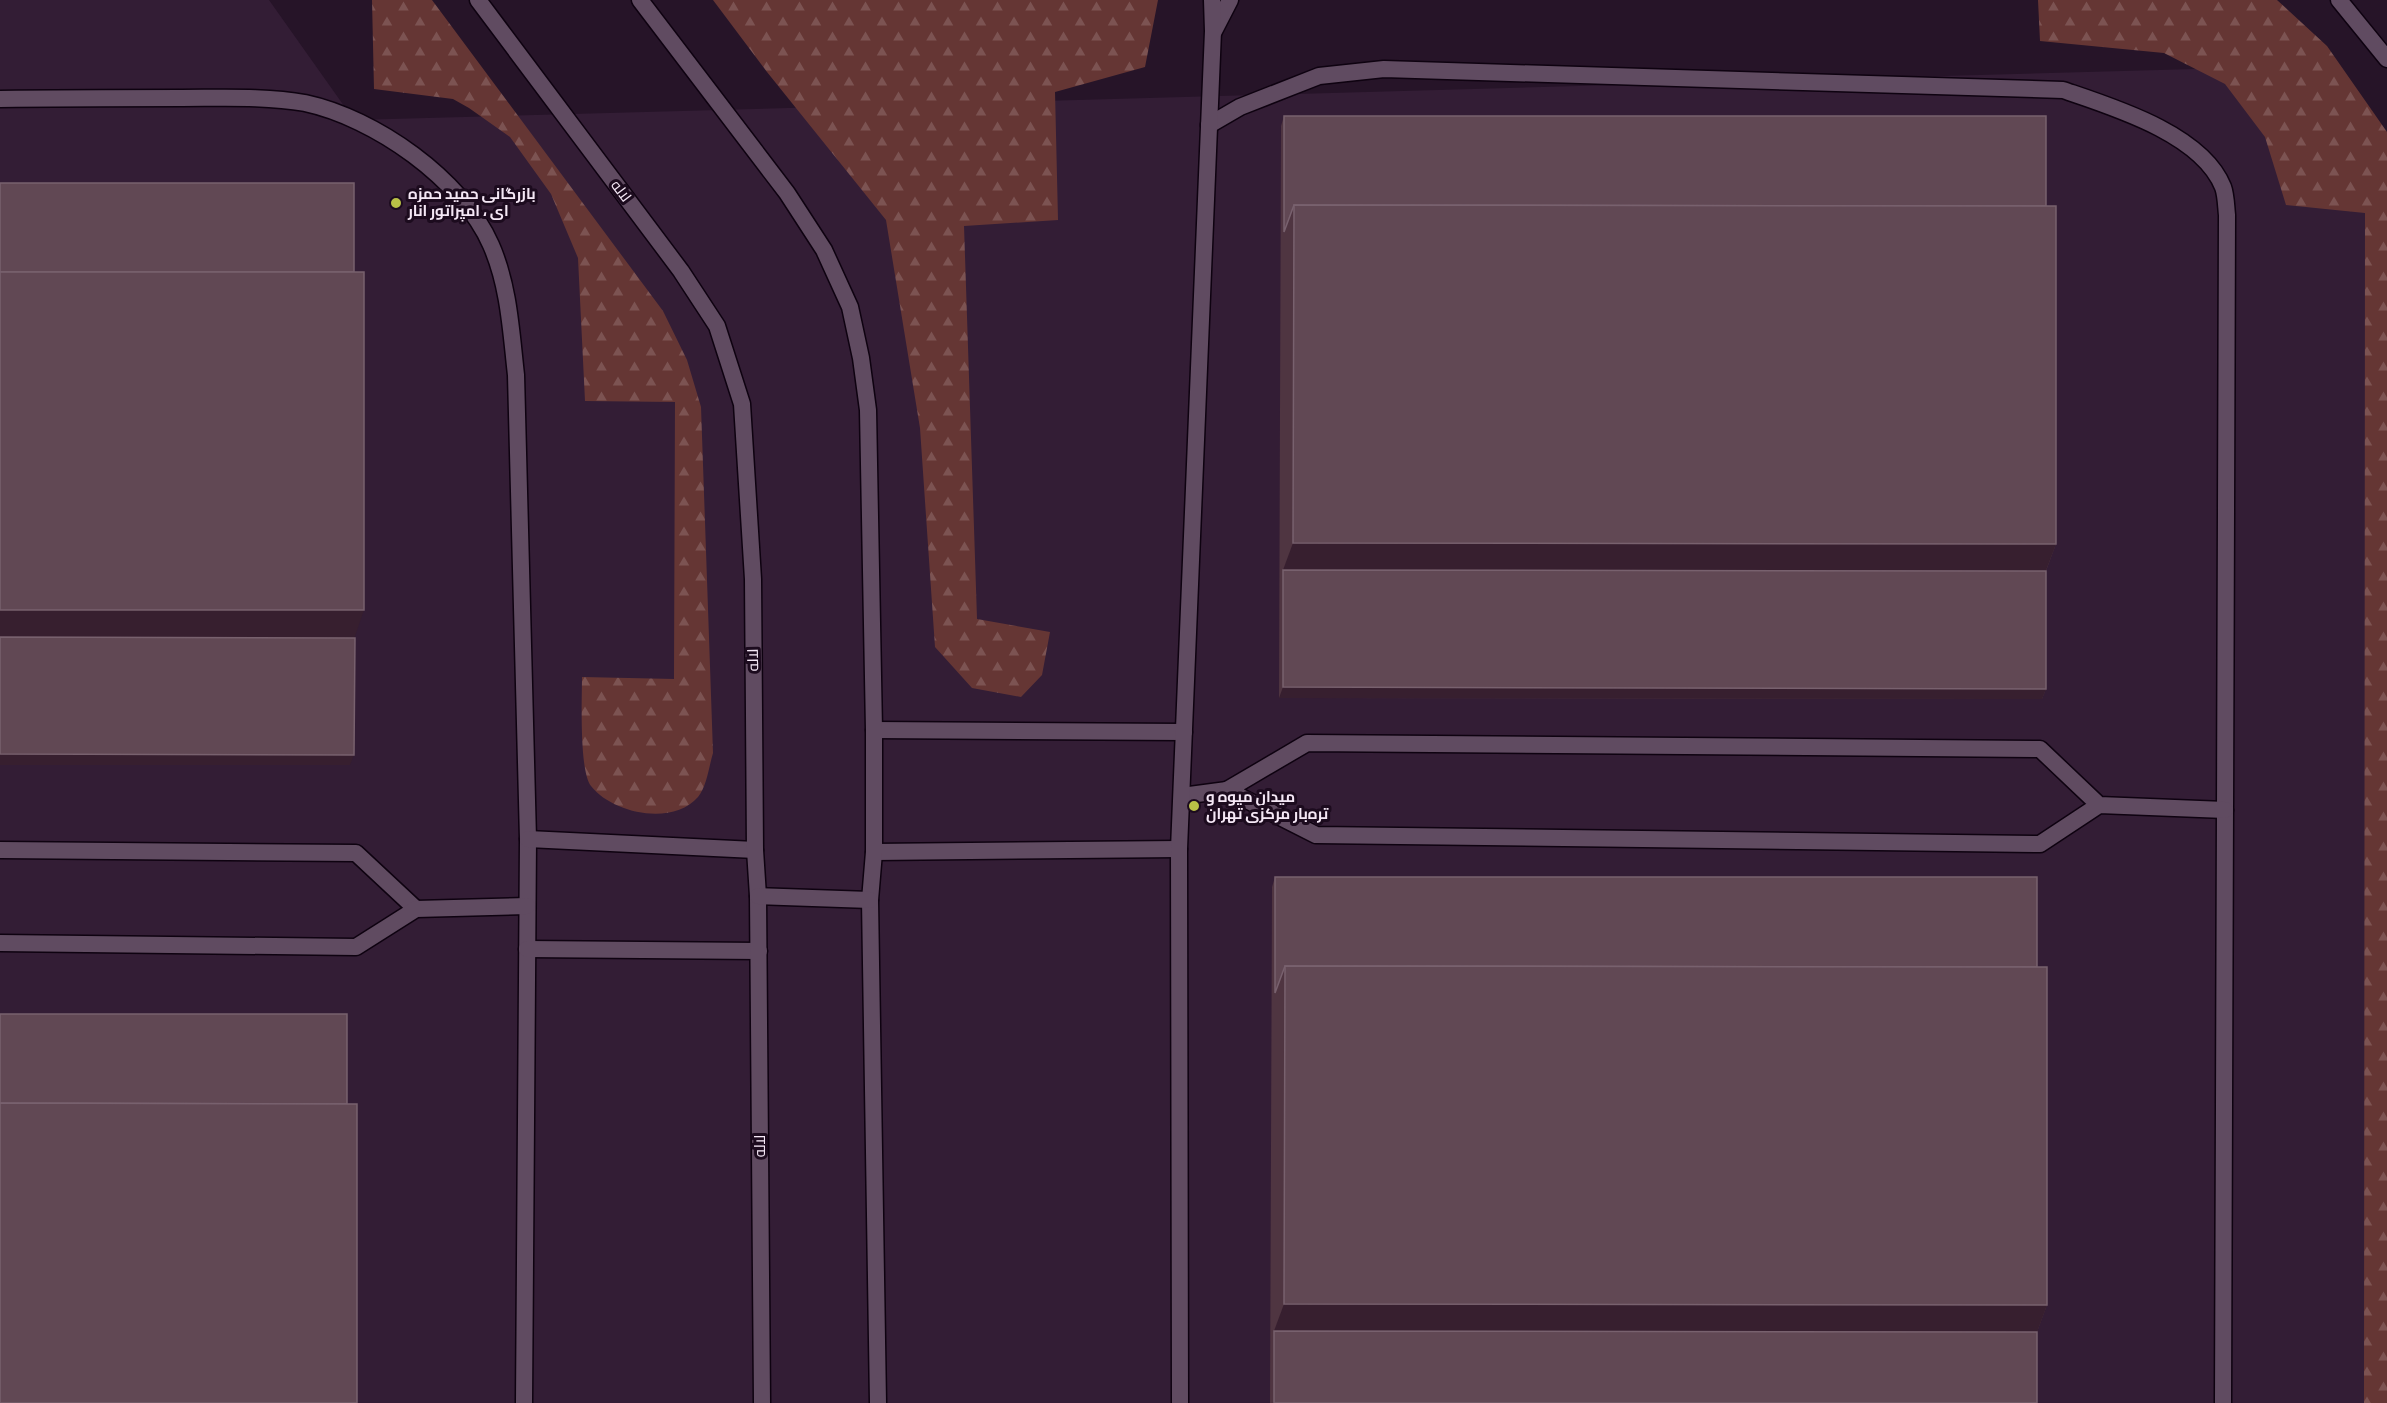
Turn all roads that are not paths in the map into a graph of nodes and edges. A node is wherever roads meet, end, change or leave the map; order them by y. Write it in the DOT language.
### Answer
graph roads {
  1 [pos="478,0"];
  2 [pos="640,0"];
  3 [pos="1212,0"];
  4 [pos="1230,0"];
  5 [pos="2339,0"];
  6 [pos="1213,31"];
  7 [pos="2387,59"];
  8 [pos="0,99"];
  9 [pos="1209,125"];
  10 [pos="874,730"];
  11 [pos="1184,732"];
  12 [pos="1227,790"];
  13 [pos="1182,796"];
  14 [pos="2099,805"];
  15 [pos="2225,810"];
  16 [pos="528,839"];
  17 [pos="1179,849"];
  18 [pos="0,850"];
  19 [pos="755,850"];
  20 [pos="874,852"];
  21 [pos="758,896"];
  22 [pos="870,900"];
  23 [pos="527,906"];
  24 [pos="416,909"];
  25 [pos="0,943"];
  26 [pos="527,949"];
  27 [pos="759,951"];
  28 [pos="524,1403"];
  29 [pos="762,1403"];
  30 [pos="878,1403"];
  31 [pos="1180,1403"];
  32 [pos="2223,1403"];
  1 -- 19 [label="street, لاله"];
  2 -- 10 [label="street"];
  3 -- 6 [label="street"];
  4 -- 6 [label="street"];
  5 -- 7 [label="street"];
  6 -- 9 [label="street"];
  8 -- 16 [label="street"];
  9 -- 11 [label="street"];
  9 -- 15 [label="street"];
  10 -- 11 [label="street"];
  10 -- 20 [label="street"];
  11 -- 13 [label="street"];
  12 -- 13 [label="street"];
  12 -- 14 [label="street"];
  12 -- 14 [label="street"];
  13 -- 17 [label="street"];
  14 -- 15 [label="street"];
  15 -- 32 [label="street"];
  16 -- 19 [label="street"];
  16 -- 23 [label="street"];
  17 -- 20 [label="street"];
  17 -- 31 [label="street"];
  18 -- 24 [label="street"];
  19 -- 21 [label="street, لاله"];
  20 -- 22 [label="street"];
  21 -- 22 [label="street"];
  21 -- 27 [label="street, لاله"];
  22 -- 30 [label="street"];
  23 -- 24 [label="street"];
  23 -- 26 [label="street"];
  24 -- 25 [label="street"];
  26 -- 27 [label="street"];
  26 -- 28 [label="street"];
  27 -- 29 [label="street, لاله"];
}
